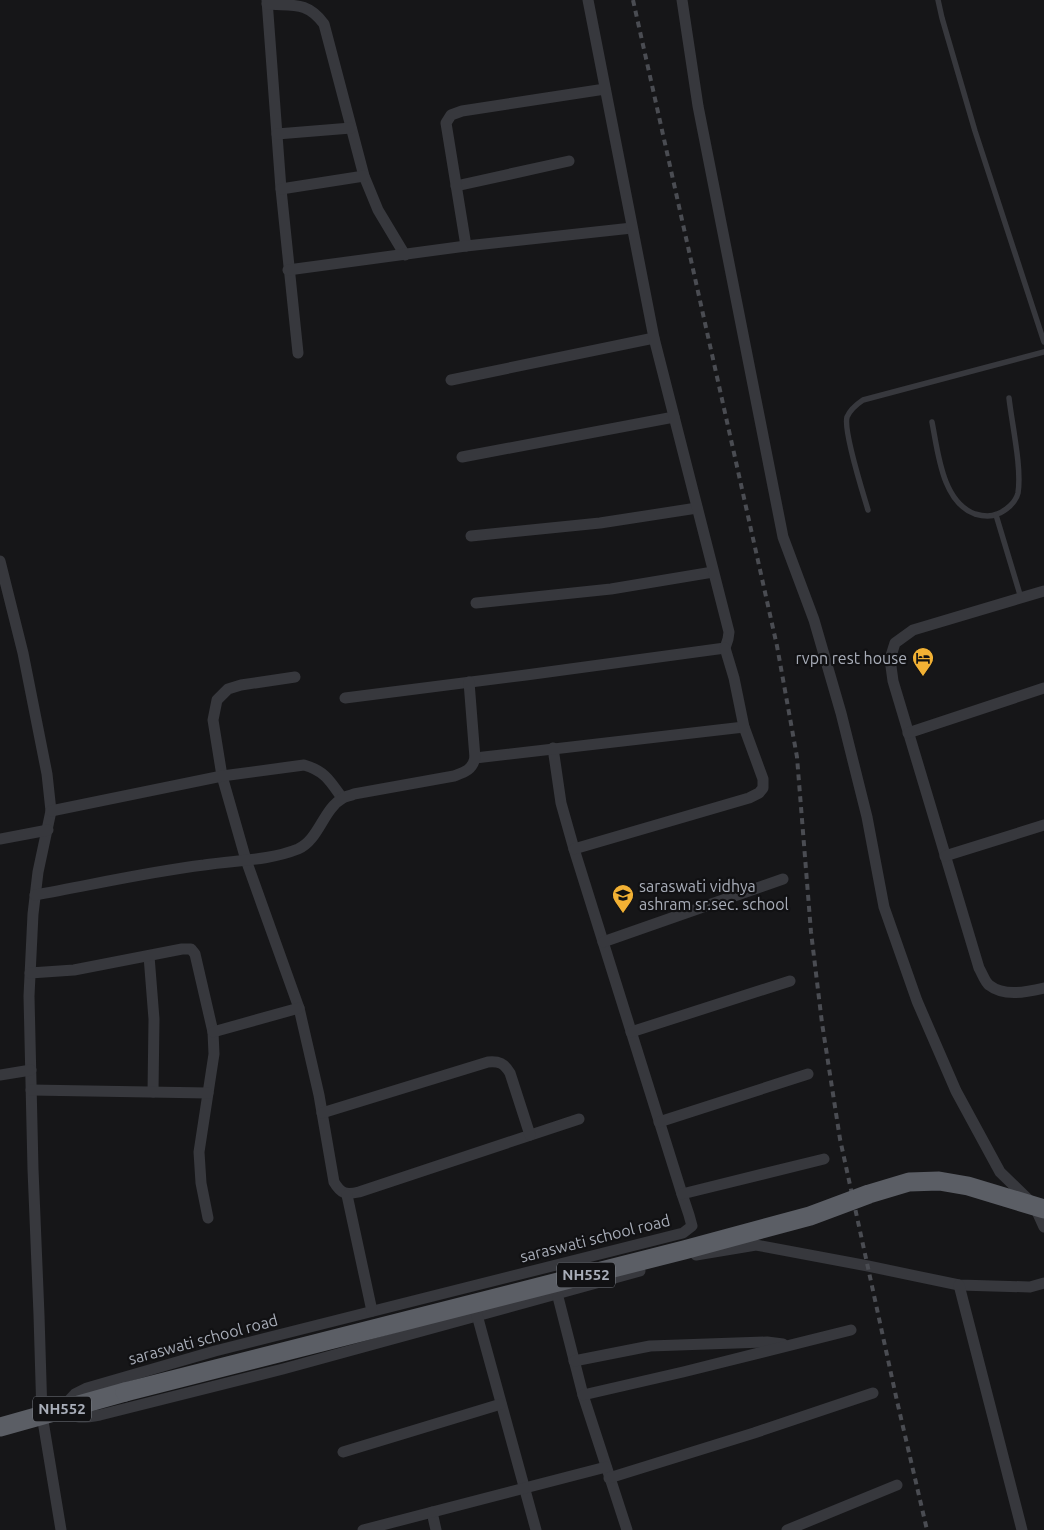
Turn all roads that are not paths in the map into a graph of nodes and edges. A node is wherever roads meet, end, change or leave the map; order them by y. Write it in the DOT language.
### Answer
graph roads {
  1 [pos="588,0"];
  2 [pos="682,0"];
  3 [pos="938,0"];
  4 [pos="267,2"];
  5 [pos="605,89"];
  6 [pos="351,128"];
  7 [pos="277,134"];
  8 [pos="569,161"];
  9 [pos="364,176"];
  10 [pos="456,186"];
  11 [pos="281,189"];
  12 [pos="632,228"];
  13 [pos="466,246"];
  14 [pos="405,255"];
  15 [pos="288,270"];
  16 [pos="654,338"];
  17 [pos="1044,342"];
  18 [pos="1044,352"];
  19 [pos="298,353"];
  20 [pos="451,380"];
  21 [pos="1009,398"];
  22 [pos="674,418"];
  23 [pos="932,422"];
  24 [pos="462,456"];
  25 [pos="697,508"];
  26 [pos="868,510"];
  27 [pos="996,515"];
  28 [pos="470,536"];
  29 [pos="0,561"];
  30 [pos="714,572"];
  31 [pos="1044,591"];
  32 [pos="1021,598"];
  33 [pos="476,603"];
  34 [pos="725,648"];
  35 [pos="295,677"];
  36 [pos="469,682"];
  37 [pos="1044,688"];
  38 [pos="345,698"];
  39 [pos="744,727"];
  40 [pos="908,733"];
  41 [pos="553,748"];
  42 [pos="476,758"];
  43 [pos="222,776"];
  44 [pos="342,798"];
  45 [pos="51,811"];
  46 [pos="1044,826"];
  47 [pos="48,830"];
  48 [pos="0,839"];
  49 [pos="574,849"];
  50 [pos="945,856"];
  51 [pos="246,860"];
  52 [pos="783,879"];
  53 [pos="35,895"];
  54 [pos="603,942"];
  55 [pos="149,956"];
  56 [pos="30,972"];
  57 [pos="790,981"];
  58 [pos="1044,988"];
  59 [pos="299,1008"];
  60 [pos="213,1032"];
  61 [pos="631,1032"];
  62 [pos="31,1070"];
  63 [pos="808,1074"];
  64 [pos="0,1075"];
  65 [pos="31,1090"];
  66 [pos="153,1092"];
  67 [pos="208,1093"];
  68 [pos="322,1113"];
  69 [pos="579,1119"];
  70 [pos="659,1122"];
  71 [pos="530,1135"];
  72 [pos="824,1159"];
  73 [pos="682,1194"];
  74 [pos="347,1195"];
  75 [pos="1044,1209"];
  76 [pos="208,1218"];
  77 [pos="1044,1227"];
  78 [pos="1044,1283"];
  79 [pos="959,1285"];
  80 [pos="557,1293"];
  81 [pos="372,1311"];
  82 [pos="477,1315"];
  83 [pos="851,1330"];
  84 [pos="790,1345"];
  85 [pos="574,1362"];
  86 [pos="872,1393"];
  87 [pos="583,1395"];
  88 [pos="501,1404"];
  89 [pos="60,1410"];
  90 [pos="42,1415"];
  91 [pos="0,1427"];
  92 [pos="343,1452"];
  93 [pos="608,1473"];
  94 [pos="898,1485"];
  95 [pos="524,1488"];
  96 [pos="432,1512"];
  97 [pos="61,1530"];
  98 [pos="364,1530"];
  99 [pos="436,1530"];
  100 [pos="536,1530"];
  101 [pos="627,1530"];
  102 [pos="787,1530"];
  103 [pos="1022,1530"];
  1 -- 5 [label="street"];
  2 -- 77 [label="street"];
  3 -- 17 [label="lane"];
  4 -- 6 [label="street"];
  4 -- 7 [label="street"];
  5 -- 10 [label="street"];
  5 -- 12 [label="street"];
  6 -- 7 [label="street"];
  6 -- 9 [label="street"];
  7 -- 11 [label="street"];
  8 -- 10 [label="street"];
  9 -- 11 [label="street"];
  9 -- 14 [label="street"];
  10 -- 13 [label="street"];
  11 -- 15 [label="street"];
  12 -- 13 [label="street"];
  12 -- 16 [label="street"];
  13 -- 14 [label="street"];
  14 -- 15 [label="street"];
  15 -- 19 [label="street"];
  16 -- 20 [label="street"];
  16 -- 22 [label="street"];
  18 -- 26 [label="lane"];
  21 -- 27 [label="lane"];
  22 -- 24 [label="street"];
  22 -- 25 [label="street"];
  23 -- 27 [label="lane"];
  25 -- 28 [label="street"];
  25 -- 30 [label="street"];
  27 -- 32 [label="lane"];
  29 -- 45 [label="street"];
  30 -- 33 [label="street"];
  30 -- 34 [label="street"];
  31 -- 32 [label="street"];
  32 -- 40 [label="street"];
  34 -- 36 [label="street"];
  34 -- 39 [label="street"];
  35 -- 43 [label="street"];
  36 -- 38 [label="street"];
  36 -- 42 [label="street"];
  37 -- 40 [label="street"];
  39 -- 41 [label="street"];
  39 -- 49 [label="street"];
  40 -- 50 [label="street"];
  41 -- 42 [label="street"];
  41 -- 49 [label="street, saraswati school road"];
  42 -- 44 [label="street"];
  43 -- 44 [label="street"];
  43 -- 45 [label="street"];
  43 -- 51 [label="street"];
  44 -- 51 [label="street"];
  45 -- 47 [label="street"];
  46 -- 50 [label="street"];
  47 -- 48 [label="street"];
  47 -- 53 [label="street"];
  49 -- 54 [label="street, saraswati school road"];
  50 -- 58 [label="street"];
  51 -- 53 [label="street"];
  51 -- 59 [label="street"];
  52 -- 54 [label="street"];
  53 -- 56 [label="street"];
  54 -- 61 [label="street, saraswati school road"];
  55 -- 56 [label="street"];
  55 -- 60 [label="street"];
  55 -- 66 [label="street"];
  56 -- 62 [label="street"];
  57 -- 61 [label="street"];
  59 -- 60 [label="street"];
  59 -- 68 [label="street"];
  60 -- 67 [label="street"];
  61 -- 70 [label="street, saraswati school road"];
  62 -- 64 [label="street"];
  62 -- 65 [label="street"];
  63 -- 70 [label="street"];
  65 -- 66 [label="street"];
  65 -- 90 [label="street"];
  66 -- 67 [label="street"];
  67 -- 76 [label="street"];
  68 -- 71 [label="street"];
  68 -- 74 [label="street"];
  69 -- 71 [label="street"];
  70 -- 73 [label="street, saraswati school road"];
  71 -- 74 [label="street"];
  72 -- 73 [label="street"];
  73 -- 81 [label="street, saraswati school road"];
  74 -- 81 [label="street"];
  75 -- 89 [label="highway, NH552, bridge"];
  78 -- 79 [label="street"];
  79 -- 80 [label="street"];
  79 -- 103 [label="street"];
  80 -- 82 [label="street"];
  80 -- 85 [label="street"];
  81 -- 89 [label="street, saraswati school road"];
  82 -- 88 [label="street"];
  82 -- 89 [label="street"];
  83 -- 84 [label="street"];
  84 -- 85 [label="street"];
  84 -- 87 [label="street"];
  85 -- 87 [label="street"];
  86 -- 93 [label="street"];
  87 -- 93 [label="street"];
  88 -- 92 [label="street"];
  88 -- 95 [label="street"];
  89 -- 90 [label="highway, NH552"];
  90 -- 91 [label="highway, NH552"];
  90 -- 97 [label="street"];
  93 -- 95 [label="street"];
  93 -- 101 [label="street"];
  94 -- 102 [label="street"];
  95 -- 96 [label="street"];
  95 -- 100 [label="street"];
  96 -- 98 [label="street"];
  96 -- 99 [label="street"];
}
